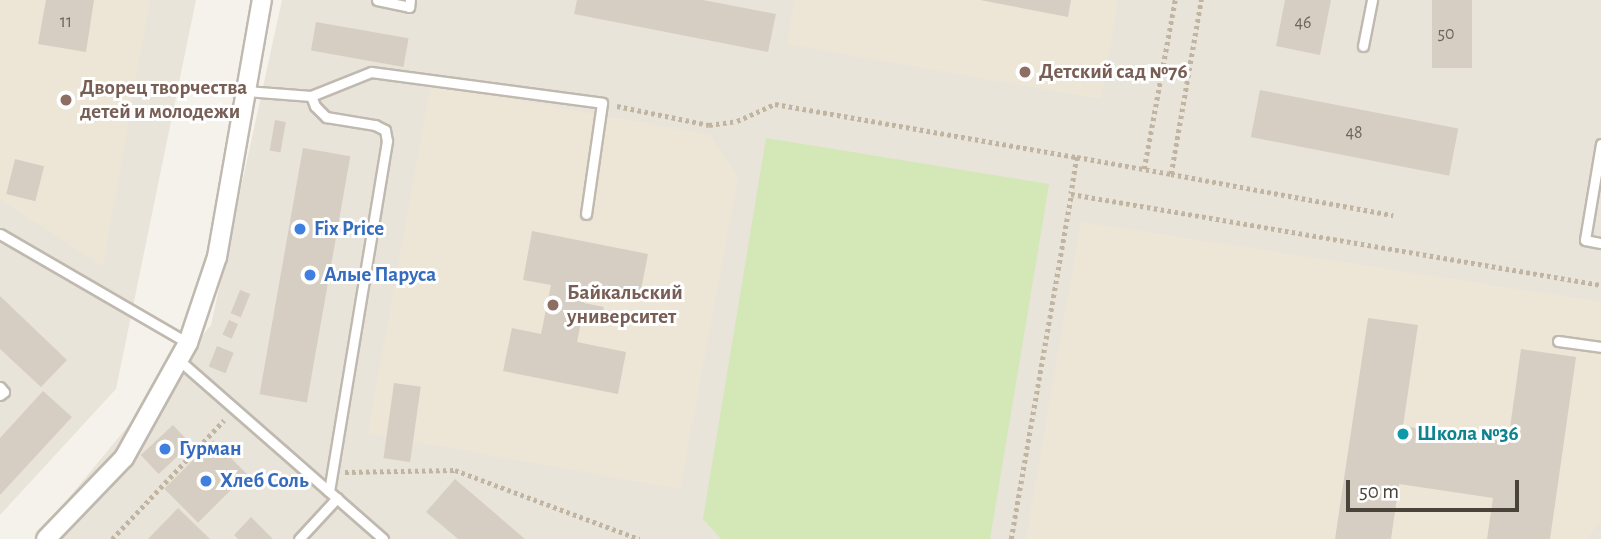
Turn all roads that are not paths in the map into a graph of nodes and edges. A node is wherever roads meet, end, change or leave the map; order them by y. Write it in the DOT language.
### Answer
graph roads {
  1 [pos="262,0"];
  2 [pos="377,0"];
  3 [pos="410,0"];
  4 [pos="1373,0"];
  5 [pos="1363,46"];
  6 [pos="246,91"];
  7 [pos="311,96"];
  8 [pos="1601,144"];
  9 [pos="586,215"];
  10 [pos="0,234"];
  11 [pos="1601,243"];
  12 [pos="1558,341"];
  13 [pos="188,343"];
  14 [pos="1601,346"];
  15 [pos="180,361"];
  16 [pos="0,387"];
  17 [pos="0,396"];
  18 [pos="329,491"];
  19 [pos="337,498"];
  20 [pos="46,539"];
  21 [pos="299,539"];
  22 [pos="383,539"];
  1 -- 6 [label="street"];
  2 -- 3 [label="lane"];
  4 -- 5 [label="lane"];
  6 -- 7 [label="lane"];
  6 -- 13 [label="street"];
  7 -- 9 [label="lane"];
  7 -- 18 [label="lane"];
  8 -- 11 [label="lane"];
  10 -- 13 [label="lane"];
  12 -- 14 [label="lane"];
  13 -- 15 [label="street"];
  15 -- 18 [label="lane"];
  15 -- 20 [label="street"];
  16 -- 17 [label="lane"];
  18 -- 19 [label="lane"];
  19 -- 21 [label="lane"];
  19 -- 22 [label="lane"];
}
